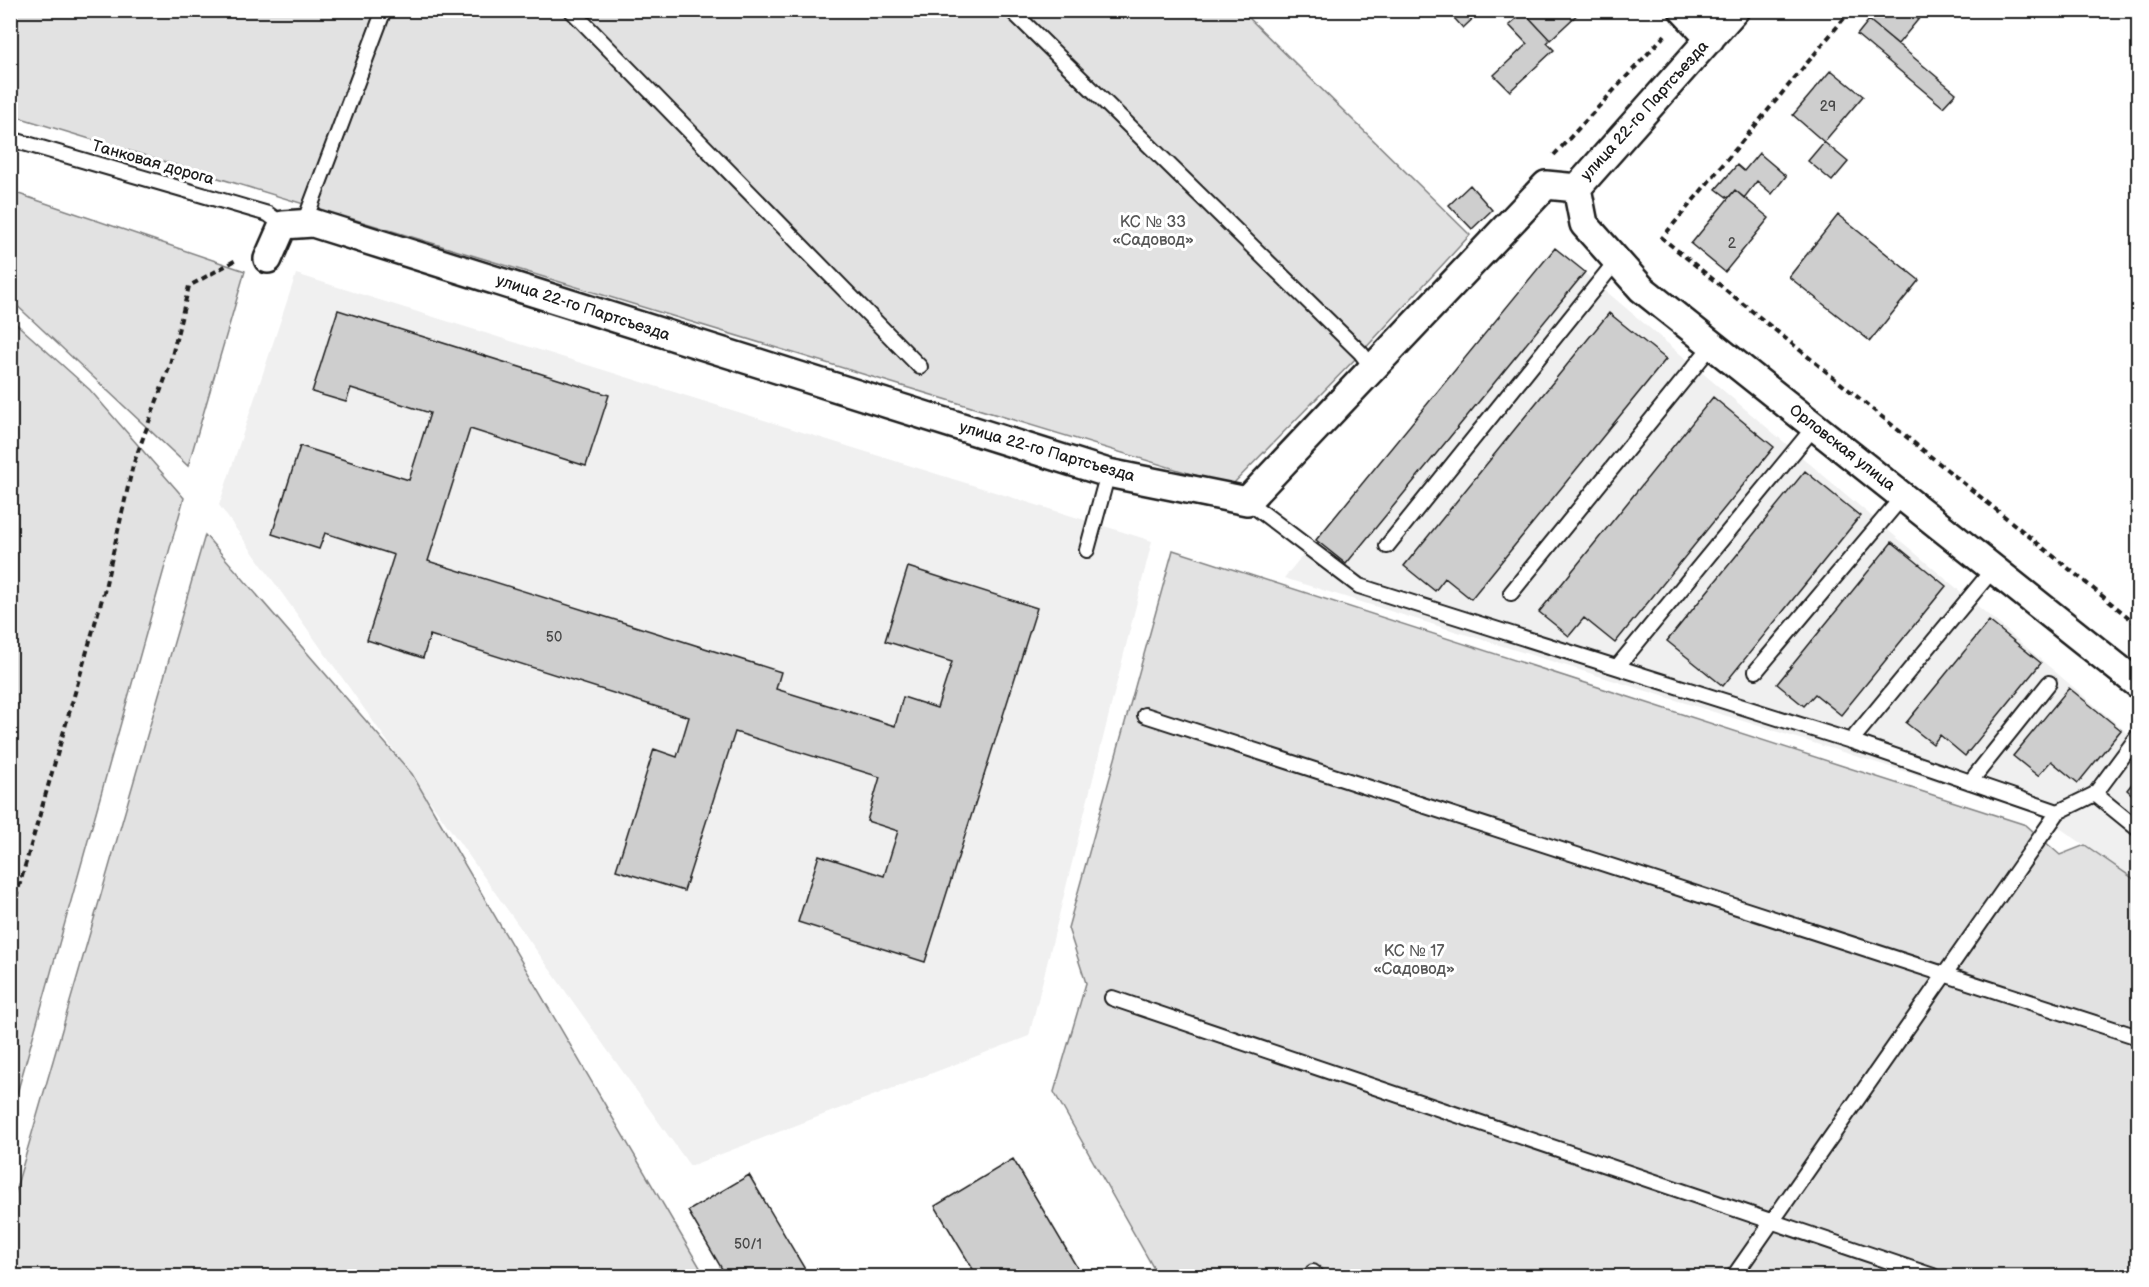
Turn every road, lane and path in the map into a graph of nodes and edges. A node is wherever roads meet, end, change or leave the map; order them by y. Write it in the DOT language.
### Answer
graph roads {
  1 [pos="384,10"];
  2 [pos="571,10"];
  3 [pos="1011,10"];
  4 [pos="1683,10"];
  5 [pos="1735,10"];
  6 [pos="1851,10"];
  7 [pos="1710,39"];
  8 [pos="10,139"];
  9 [pos="1577,188"];
  10 [pos="285,221"];
  11 [pos="268,259"];
  12 [pos="1617,260"];
  13 [pos="1713,345"];
  14 [pos="920,367"];
  15 [pos="1373,369"];
  16 [pos="1815,426"];
  17 [pos="1108,473"];
  18 [pos="1903,496"];
  19 [pos="1247,501"];
  20 [pos="1387,546"];
  21 [pos="1087,550"];
  22 [pos="1994,568"];
  23 [pos="1511,593"];
  24 [pos="2139,625"];
  25 [pos="1617,667"];
  26 [pos="1756,671"];
  27 [pos="2049,683"];
  28 [pos="2139,684"];
  29 [pos="1145,715"];
  30 [pos="2139,736"];
  31 [pos="1851,741"];
  32 [pos="1970,782"];
  33 [pos="2096,794"];
  34 [pos="2058,812"];
  35 [pos="2139,829"];
  36 [pos="10,918"];
  37 [pos="1947,972"];
  38 [pos="1112,998"];
  39 [pos="2139,1037"];
  40 [pos="1772,1222"];
  41 [pos="1734,1276"];
  42 [pos="1933,1276"];
  1 -- 10 [label="lane"];
  2 -- 14 [label="lane"];
  3 -- 15 [label="lane"];
  4 -- 7 [label="street"];
  5 -- 7 [label="street, улица 22-го Партсъезда"];
  6 -- 24 [label="path"];
  7 -- 9 [label="street, улица 22-го Партсъезда"];
  8 -- 10 [label="lane, Танковая дорога"];
  9 -- 12 [label="street, Орловская улица"];
  9 -- 15 [label="street, улица 22-го Партсъезда"];
  10 -- 11 [label="street"];
  10 -- 17 [label="street, улица 22-го Партсъезда"];
  10 -- 36 [label="path"];
  12 -- 13 [label="street, Орловская улица"];
  12 -- 20 [label="lane"];
  13 -- 16 [label="street, Орловская улица"];
  13 -- 23 [label="lane"];
  15 -- 19 [label="street, улица 22-го Партсъезда"];
  16 -- 18 [label="street, Орловская улица"];
  16 -- 25 [label="lane"];
  17 -- 19 [label="street, улица 22-го Партсъезда"];
  17 -- 21 [label="lane"];
  18 -- 22 [label="street, Орловская улица"];
  18 -- 26 [label="lane"];
  19 -- 25 [label="lane"];
  22 -- 28 [label="street, Орловская улица"];
  22 -- 31 [label="lane"];
  25 -- 31 [label="lane"];
  27 -- 32 [label="lane"];
  29 -- 37 [label="lane"];
  30 -- 33 [label="lane"];
  31 -- 32 [label="lane"];
  32 -- 34 [label="lane"];
  33 -- 34 [label="lane"];
  33 -- 35 [label="lane"];
  34 -- 37 [label="lane"];
  37 -- 39 [label="lane"];
  37 -- 40 [label="lane"];
  38 -- 40 [label="lane"];
  40 -- 41 [label="lane"];
  40 -- 42 [label="lane"];
}
